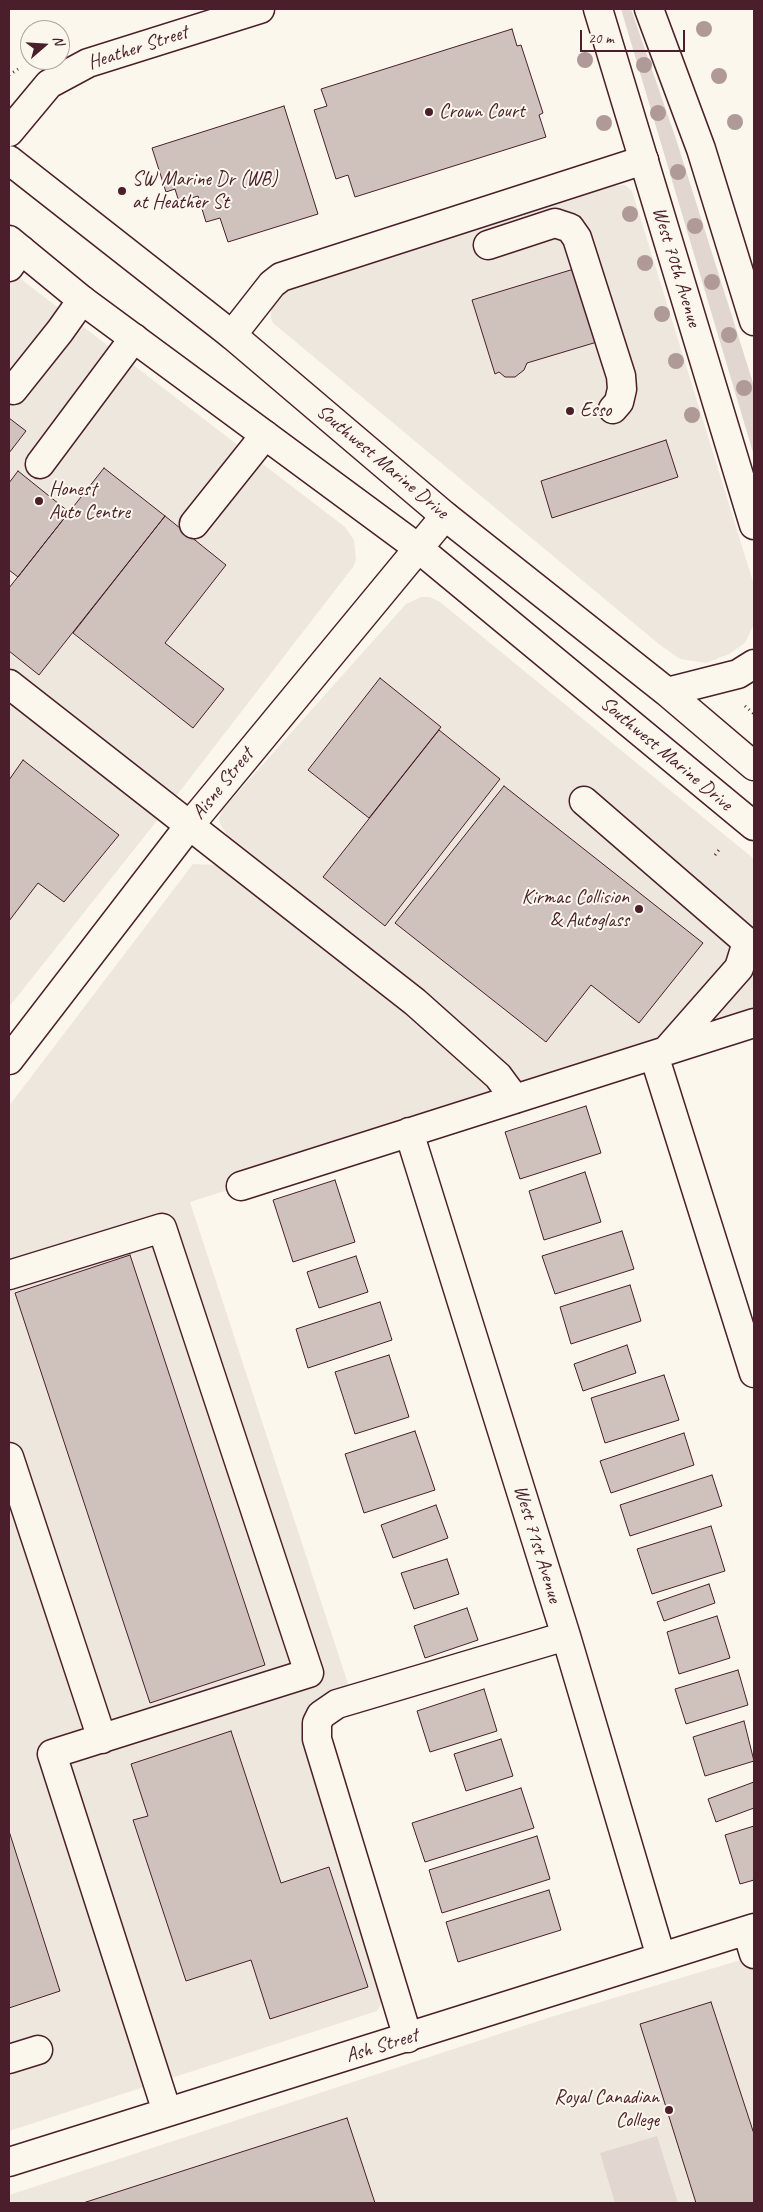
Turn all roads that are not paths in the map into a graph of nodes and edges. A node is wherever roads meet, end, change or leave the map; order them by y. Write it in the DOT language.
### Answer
graph roads {
  1 [pos="260,9"];
  2 [pos="598,9"];
  3 [pos="649,9"];
  4 [pos="9,132"];
  5 [pos="9,160"];
  6 [pos="644,160"];
  7 [pos="488,245"];
  8 [pos="13,252"];
  9 [pos="82,300"];
  10 [pos="754,321"];
  11 [pos="232,335"];
  12 [pos="134,338"];
  13 [pos="9,387"];
  14 [pos="613,409"];
  15 [pos="265,435"];
  16 [pos="40,464"];
  17 [pos="445,516"];
  18 [pos="194,524"];
  19 [pos="754,525"];
  20 [pos="418,548"];
  21 [pos="754,664"];
  22 [pos="9,684"];
  23 [pos="667,692"];
  24 [pos="754,766"];
  25 [pos="584,801"];
  26 [pos="189,826"];
  27 [pos="754,826"];
  28 [pos="754,1023"];
  29 [pos="659,1053"];
  30 [pos="9,1060"];
  31 [pos="515,1099"];
  32 [pos="410,1132"];
  33 [pos="241,1186"];
  34 [pos="9,1275"];
  35 [pos="754,1373"];
  36 [pos="9,1457"];
  37 [pos="566,1636"];
  38 [pos="102,1738"];
  39 [pos="752,1938"];
  40 [pos="661,1957"];
  41 [pos="408,2038"];
  42 [pos="38,2050"];
  43 [pos="9,2059"];
  44 [pos="168,2112"];
  45 [pos="9,2162"];
  1 -- 4 [label="main road, Heather Street"];
  2 -- 6 [label="main road, West 70th Avenue"];
  3 -- 10 [label="main road"];
  5 -- 11 [label="main road, Southwest Marine Drive"];
  6 -- 11 [label="main road"];
  6 -- 19 [label="main road, West 70th Avenue"];
  7 -- 14 [label="main road"];
  8 -- 9 [label="main road, Southwest Marine Drive"];
  9 -- 12 [label="main road, Southwest Marine Drive"];
  9 -- 13 [label="main road"];
  11 -- 17 [label="main road, Southwest Marine Drive"];
  12 -- 15 [label="main road, Southwest Marine Drive"];
  12 -- 16 [label="main road"];
  15 -- 18 [label="main road"];
  15 -- 20 [label="main road, Southwest Marine Drive"];
  17 -- 20 [label="main road, Aisne Street"];
  17 -- 23 [label="main road, Southwest Marine Drive"];
  20 -- 26 [label="main road, Aisne Street"];
  20 -- 27 [label="main road, Southwest Marine Drive"];
  21 -- 23 [label="main road"];
  22 -- 26 [label="main road"];
  23 -- 24 [label="main road, Southwest Marine Drive"];
  25 -- 29 [label="main road"];
  26 -- 30 [label="main road, Aisne Street"];
  26 -- 31 [label="main road"];
  28 -- 29 [label="main road"];
  29 -- 31 [label="main road"];
  29 -- 35 [label="main road"];
  31 -- 32 [label="main road"];
  32 -- 33 [label="main road"];
  32 -- 37 [label="main road, West 71st Avenue"];
  34 -- 38 [label="main road"];
  36 -- 38 [label="main road"];
  37 -- 40 [label="main road, West 71st Avenue"];
  37 -- 41 [label="main road"];
  38 -- 44 [label="main road"];
  39 -- 40 [label="main road, Ash Street"];
  40 -- 41 [label="main road, Ash Street"];
  41 -- 44 [label="main road, Ash Street"];
  42 -- 43 [label="main road"];
  44 -- 45 [label="main road, Ash Street"];
}
